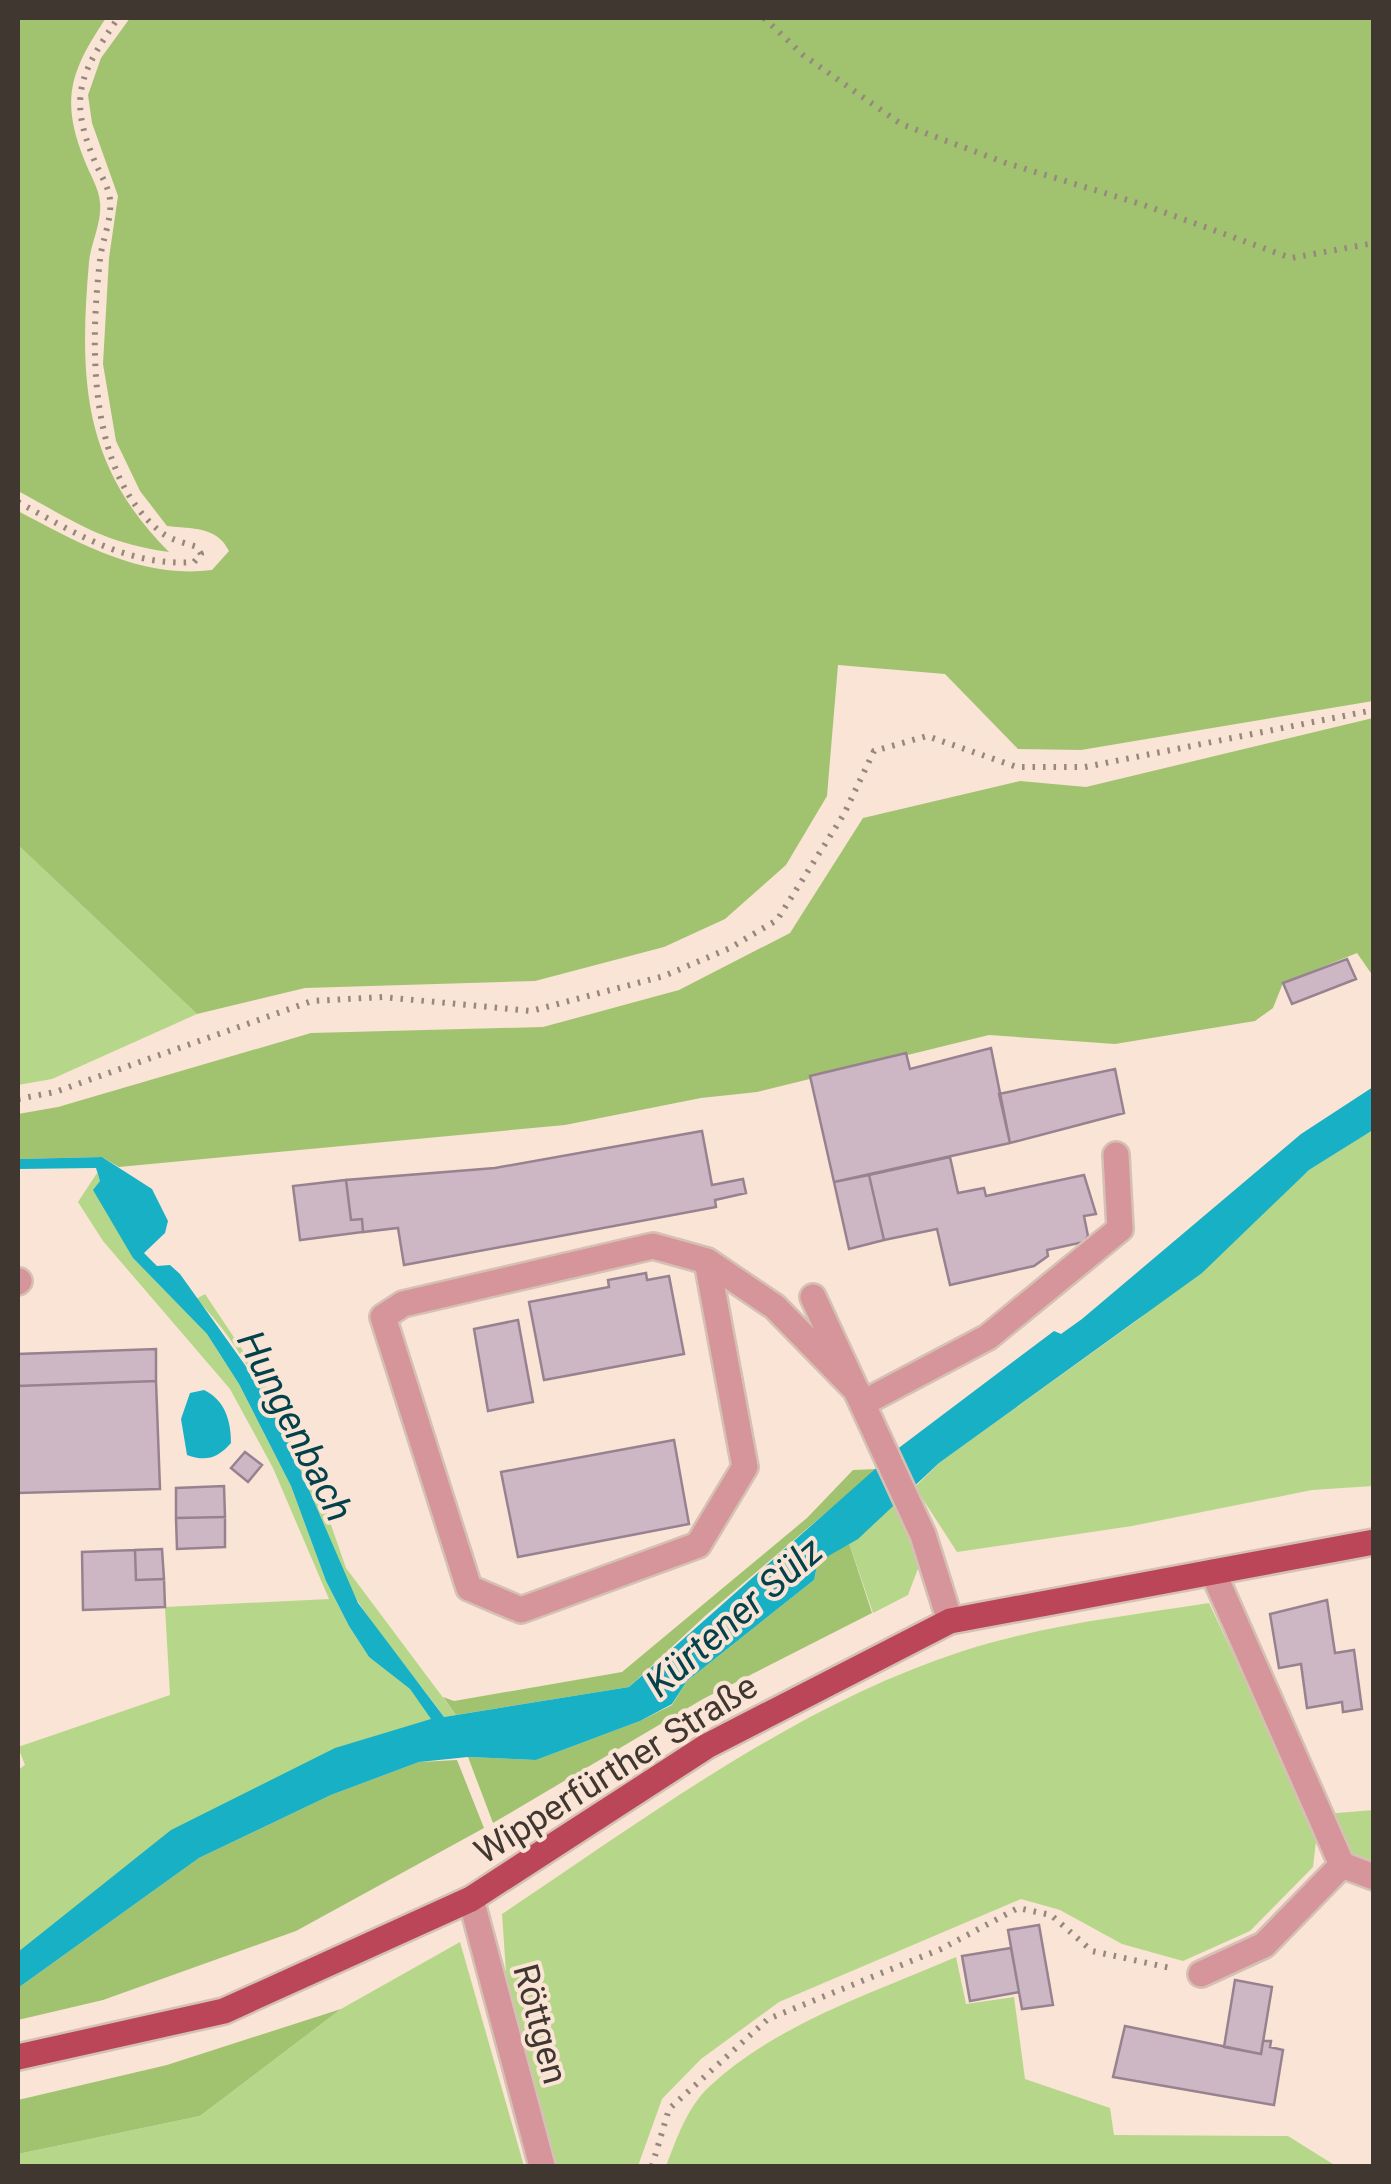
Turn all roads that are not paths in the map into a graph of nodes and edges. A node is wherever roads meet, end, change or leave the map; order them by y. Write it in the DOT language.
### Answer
graph roads {
  1 [pos="1116,1155"];
  2 [pos="707,1261"];
  3 [pos="812,1297"];
  4 [pos="860,1397"];
  5 [pos="1374,1542"];
  6 [pos="1213,1572"];
  7 [pos="950,1621"];
  8 [pos="1342,1865"];
  9 [pos="1374,1877"];
  10 [pos="471,1899"];
  11 [pos="1201,1974"];
  12 [pos="18,2058"];
  13 [pos="542,2166"];
  1 -- 4 [label="street"];
  2 -- 2 [label="street"];
  2 -- 4 [label="street"];
  3 -- 4 [label="street"];
  4 -- 7 [label="street"];
  5 -- 6 [label="main road, Wipperfürther Straße"];
  6 -- 7 [label="main road, Wipperfürther Straße"];
  6 -- 8 [label="street"];
  7 -- 10 [label="main road, Wipperfürther Straße"];
  8 -- 9 [label="street"];
  8 -- 11 [label="street"];
  10 -- 12 [label="main road, Wipperfürther Straße"];
  10 -- 13 [label="street, Röttgen"];
}
